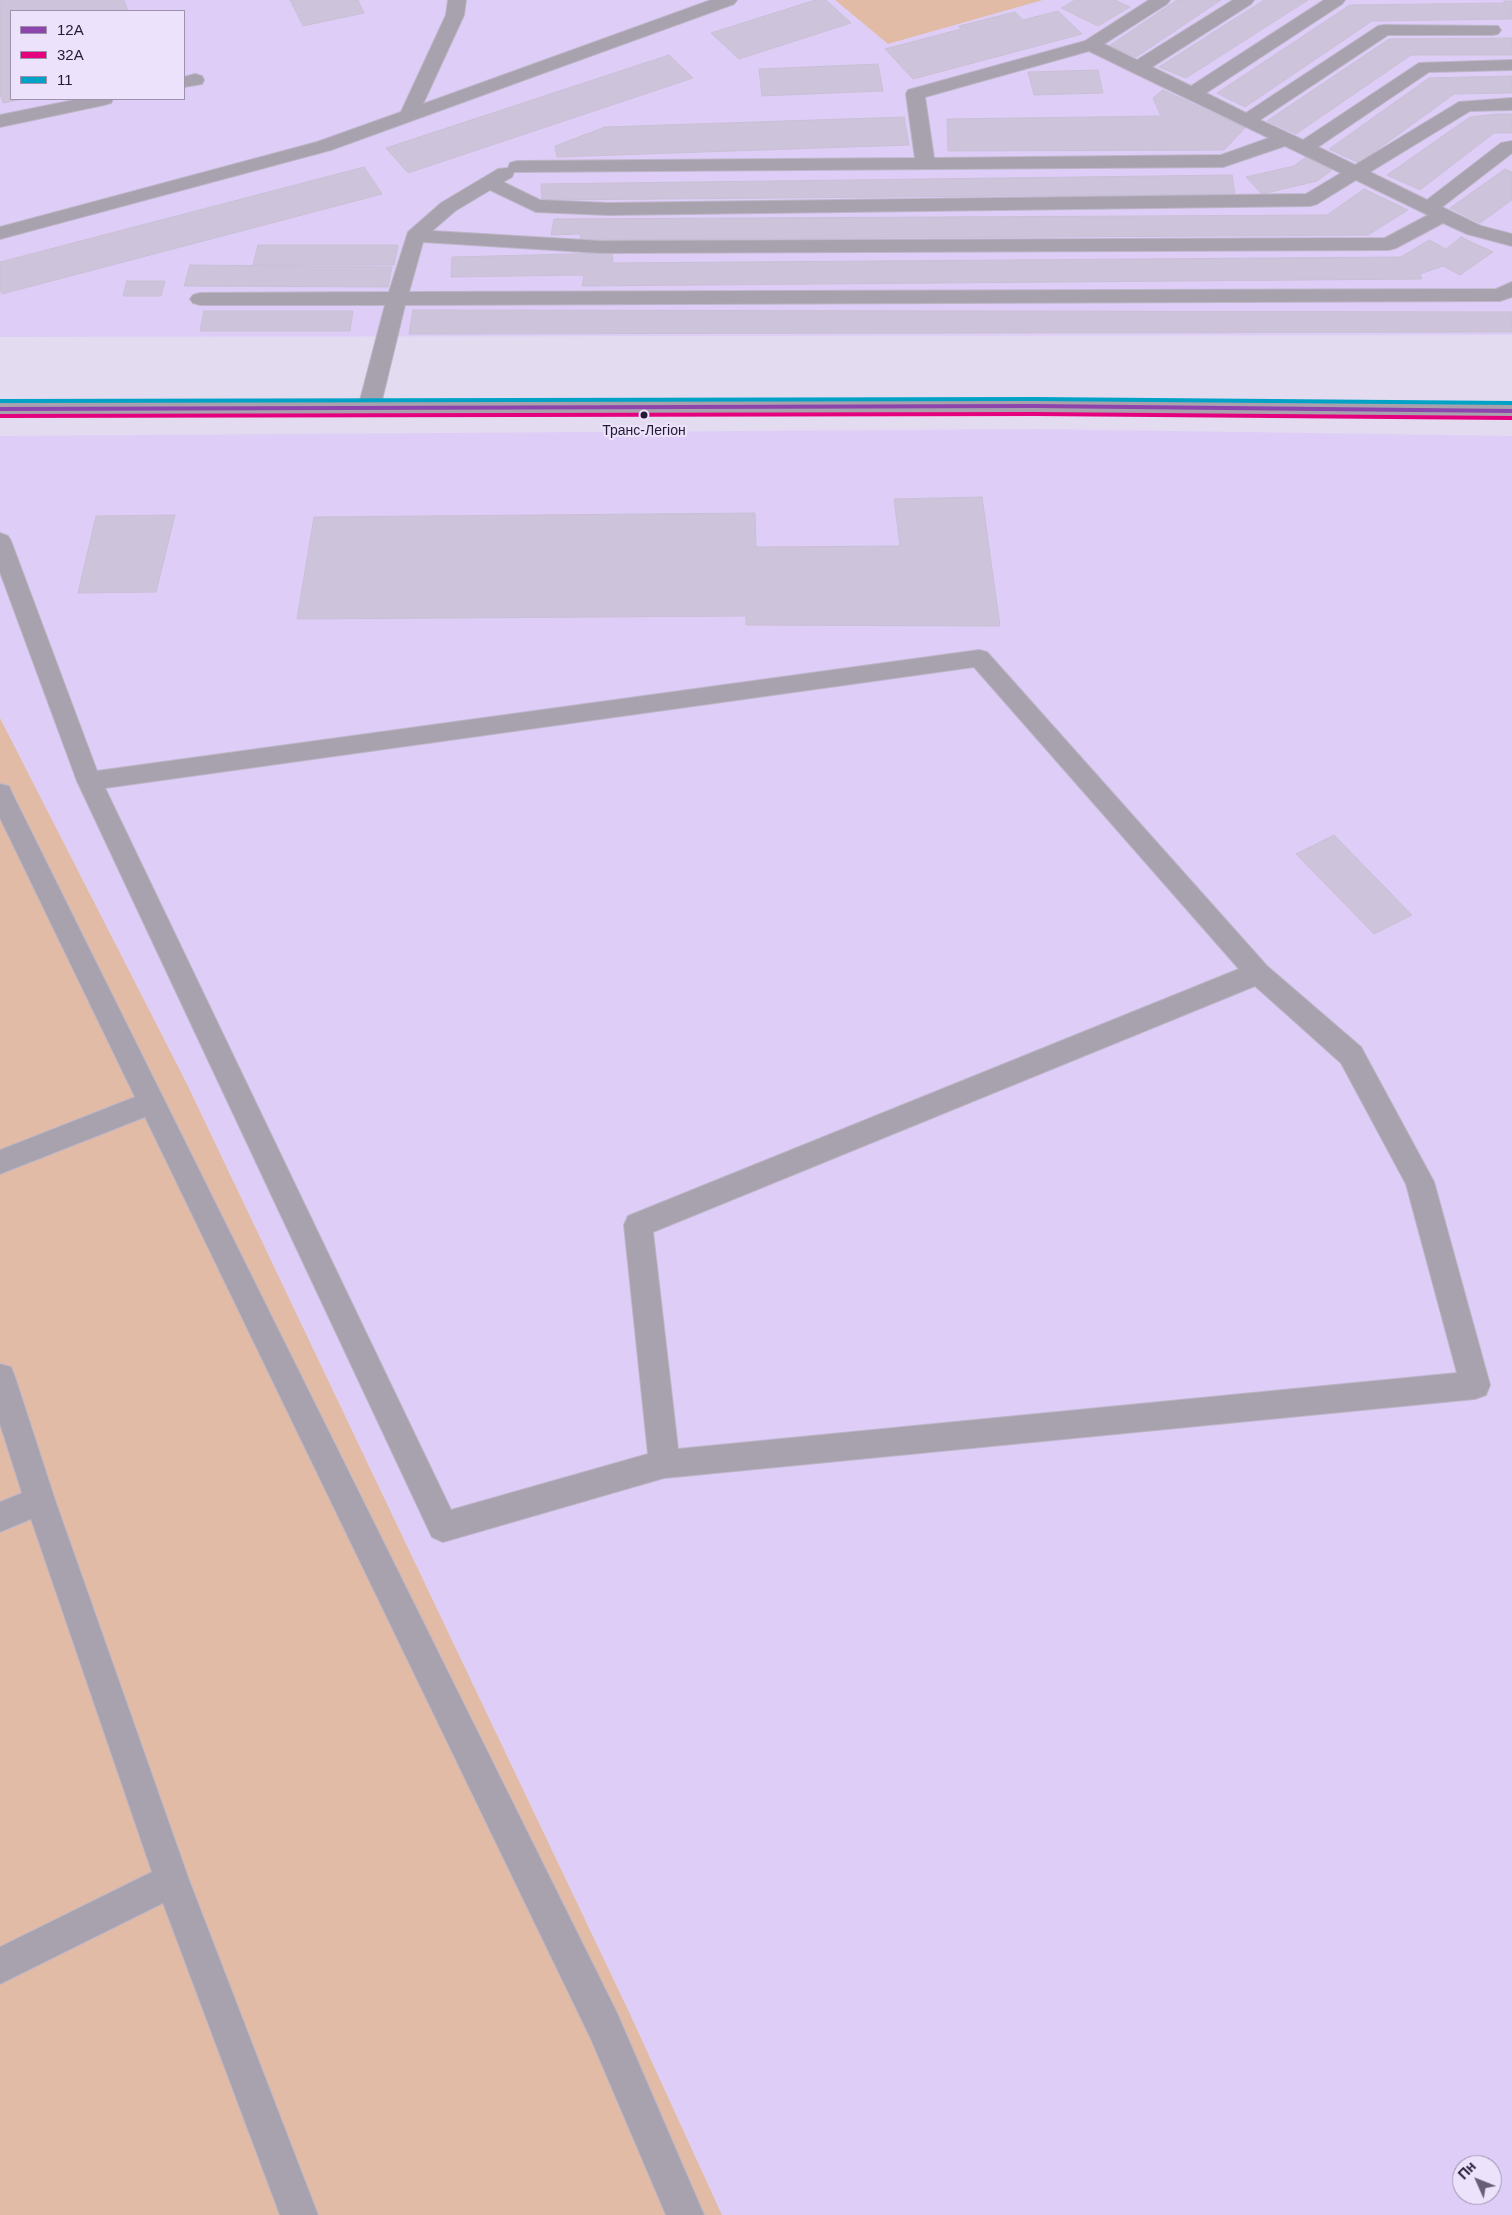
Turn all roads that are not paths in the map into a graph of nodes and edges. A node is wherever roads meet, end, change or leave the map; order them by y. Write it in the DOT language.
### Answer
graph roads {
  1 [pos="457,0"];
  2 [pos="728,0"];
  3 [pos="1161,0"];
  4 [pos="1245,0"];
  5 [pos="1336,0"];
  6 [pos="1492,30"];
  7 [pos="1091,45"];
  8 [pos="1512,65"];
  9 [pos="1138,68"];
  10 [pos="1192,94"];
  11 [pos="99,100"];
  12 [pos="1512,104"];
  13 [pos="409,115"];
  14 [pos="1247,120"];
  15 [pos="0,121"];
  16 [pos="1286,139"];
  17 [pos="1512,146"];
  18 [pos="1304,148"];
  19 [pos="536,156"];
  20 [pos="925,164"];
  21 [pos="517,167"];
  22 [pos="1356,173"];
  23 [pos="490,183"];
  24 [pos="1435,211"];
  25 [pos="0,233"];
  26 [pos="415,236"];
  27 [pos="1512,240"];
  28 [pos="1512,288"];
  29 [pos="398,297"];
  30 [pos="200,299"];
  31 [pos="369,408"];
  32 [pos="0,409"];
  33 [pos="1512,411"];
  34 [pos="0,541"];
  35 [pos="89,781"];
  36 [pos="0,793"];
  37 [pos="1258,973"];
  38 [pos="152,1102"];
  39 [pos="0,1162"];
  40 [pos="0,1377"];
  41 [pos="664,1464"];
  42 [pos="40,1500"];
  43 [pos="0,1517"];
  44 [pos="172,1880"];
  45 [pos="0,1966"];
  46 [pos="299,2215"];
  47 [pos="686,2215"];
  1 -- 13 [label="street"];
  2 -- 13 [label="street"];
  3 -- 7 [label="street"];
  4 -- 9 [label="street"];
  5 -- 10 [label="street"];
  6 -- 14 [label="street"];
  7 -- 9 [label="street"];
  7 -- 20 [label="street"];
  8 -- 18 [label="street"];
  9 -- 10 [label="street"];
  10 -- 14 [label="street"];
  11 -- 15 [label="street"];
  12 -- 22 [label="street"];
  13 -- 25 [label="street"];
  14 -- 16 [label="street"];
  16 -- 18 [label="street"];
  16 -- 20 [label="street"];
  17 -- 24 [label="street"];
  18 -- 22 [label="street"];
  19 -- 21 [label="street"];
  20 -- 21 [label="street"];
  21 -- 23 [label="street"];
  22 -- 23 [label="street"];
  22 -- 24 [label="street"];
  23 -- 26 [label="street"];
  24 -- 26 [label="street"];
  24 -- 27 [label="street"];
  26 -- 29 [label="street"];
  28 -- 29 [label="street"];
  29 -- 30 [label="street"];
  29 -- 31 [label="street"];
  31 -- 32 [label="street"];
  31 -- 33 [label="street"];
  34 -- 35 [label="street"];
  35 -- 37 [label="street"];
  35 -- 41 [label="street"];
  36 -- 38 [label="street"];
  37 -- 41 [label="street"];
  37 -- 41 [label="street"];
  38 -- 39 [label="street"];
  38 -- 47 [label="street"];
  40 -- 42 [label="street"];
  42 -- 43 [label="street"];
  42 -- 44 [label="street"];
  44 -- 45 [label="street"];
  44 -- 46 [label="street"];
}
